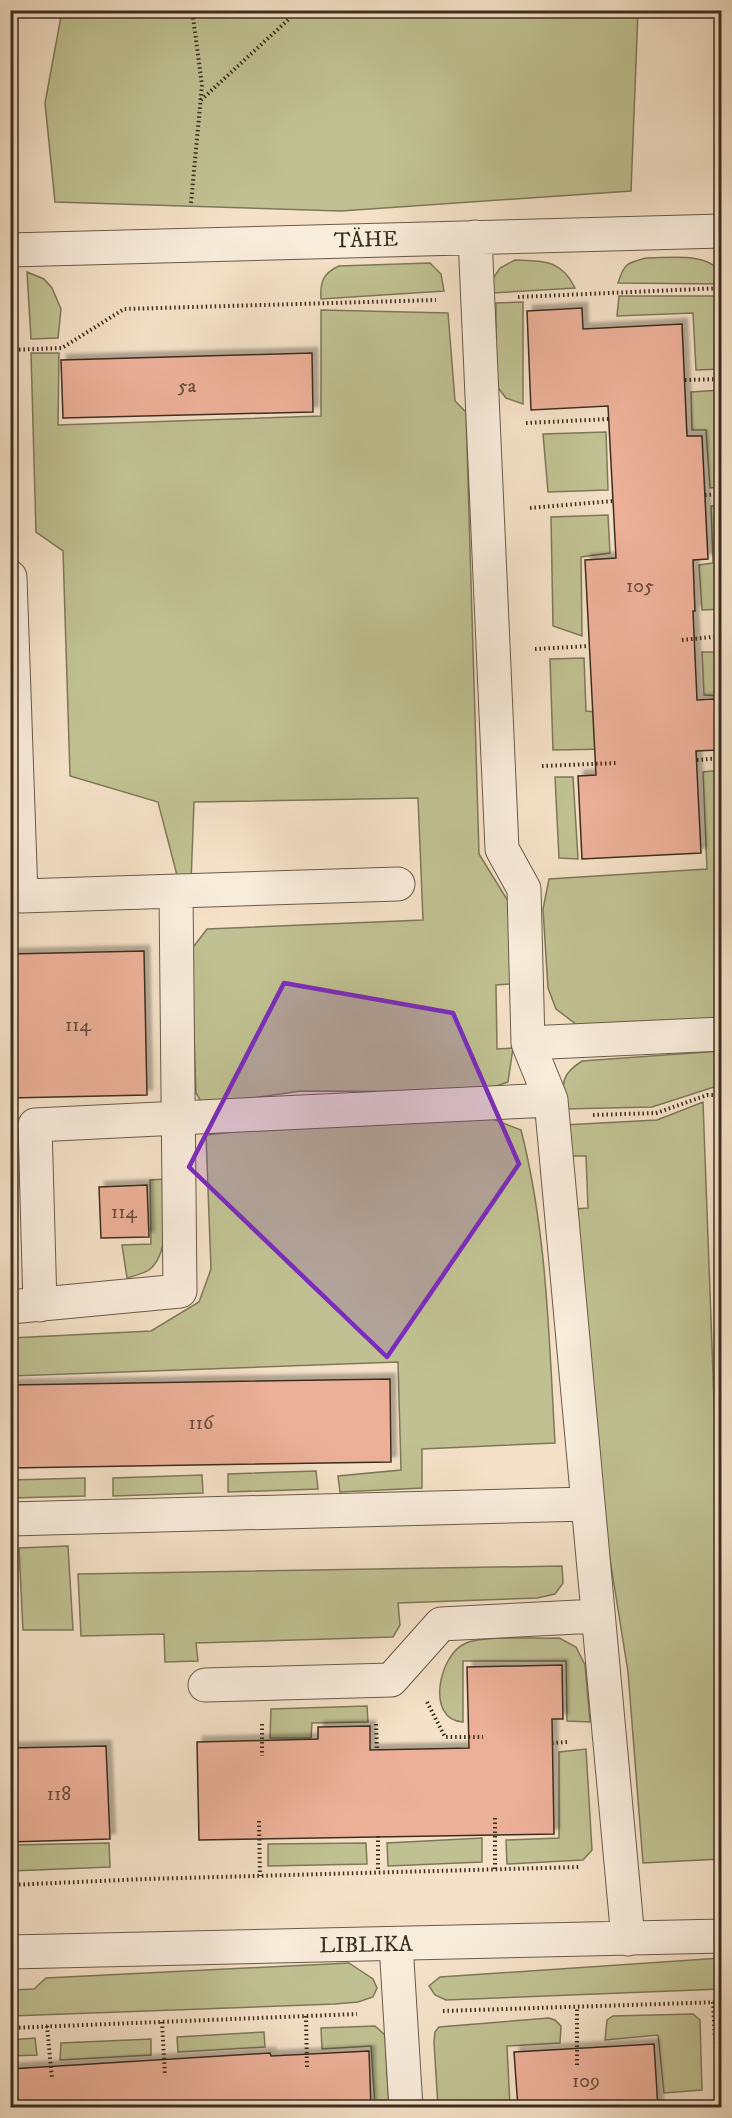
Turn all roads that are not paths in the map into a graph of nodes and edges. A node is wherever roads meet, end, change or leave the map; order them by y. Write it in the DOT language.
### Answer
graph roads {
  1 [pos="722,231"];
  2 [pos="475,237"];
  3 [pos="10,250"];
  4 [pos="10,577"];
  5 [pos="398,884"];
  6 [pos="176,892"];
  7 [pos="722,1034"];
  8 [pos="528,1043"];
  9 [pos="552,1109"];
  10 [pos="178,1119"];
  11 [pos="25,1306"];
  12 [pos="588,1504"];
  13 [pos="10,1519"];
  14 [pos="598,1616"];
  15 [pos="205,1685"];
  16 [pos="722,1936"];
  17 [pos="628,1938"];
  18 [pos="396,1944"];
  19 [pos="10,1952"];
  20 [pos="406,2108"];
  1 -- 2 [label="street, TÄHE"];
  2 -- 3 [label="street, TÄHE"];
  2 -- 8 [label="street"];
  4 -- 6 [label="street"];
  5 -- 6 [label="street"];
  6 -- 10 [label="street"];
  7 -- 8 [label="street"];
  8 -- 9 [label="street"];
  9 -- 10 [label="street"];
  9 -- 12 [label="street"];
  10 -- 11 [label="street"];
  10 -- 11 [label="street"];
  12 -- 13 [label="street"];
  12 -- 14 [label="street"];
  14 -- 15 [label="street"];
  14 -- 17 [label="street"];
  16 -- 17 [label="street, LIBLIKA"];
  17 -- 18 [label="street, LIBLIKA"];
  18 -- 19 [label="street, LIBLIKA"];
  18 -- 20 [label="street"];
}
